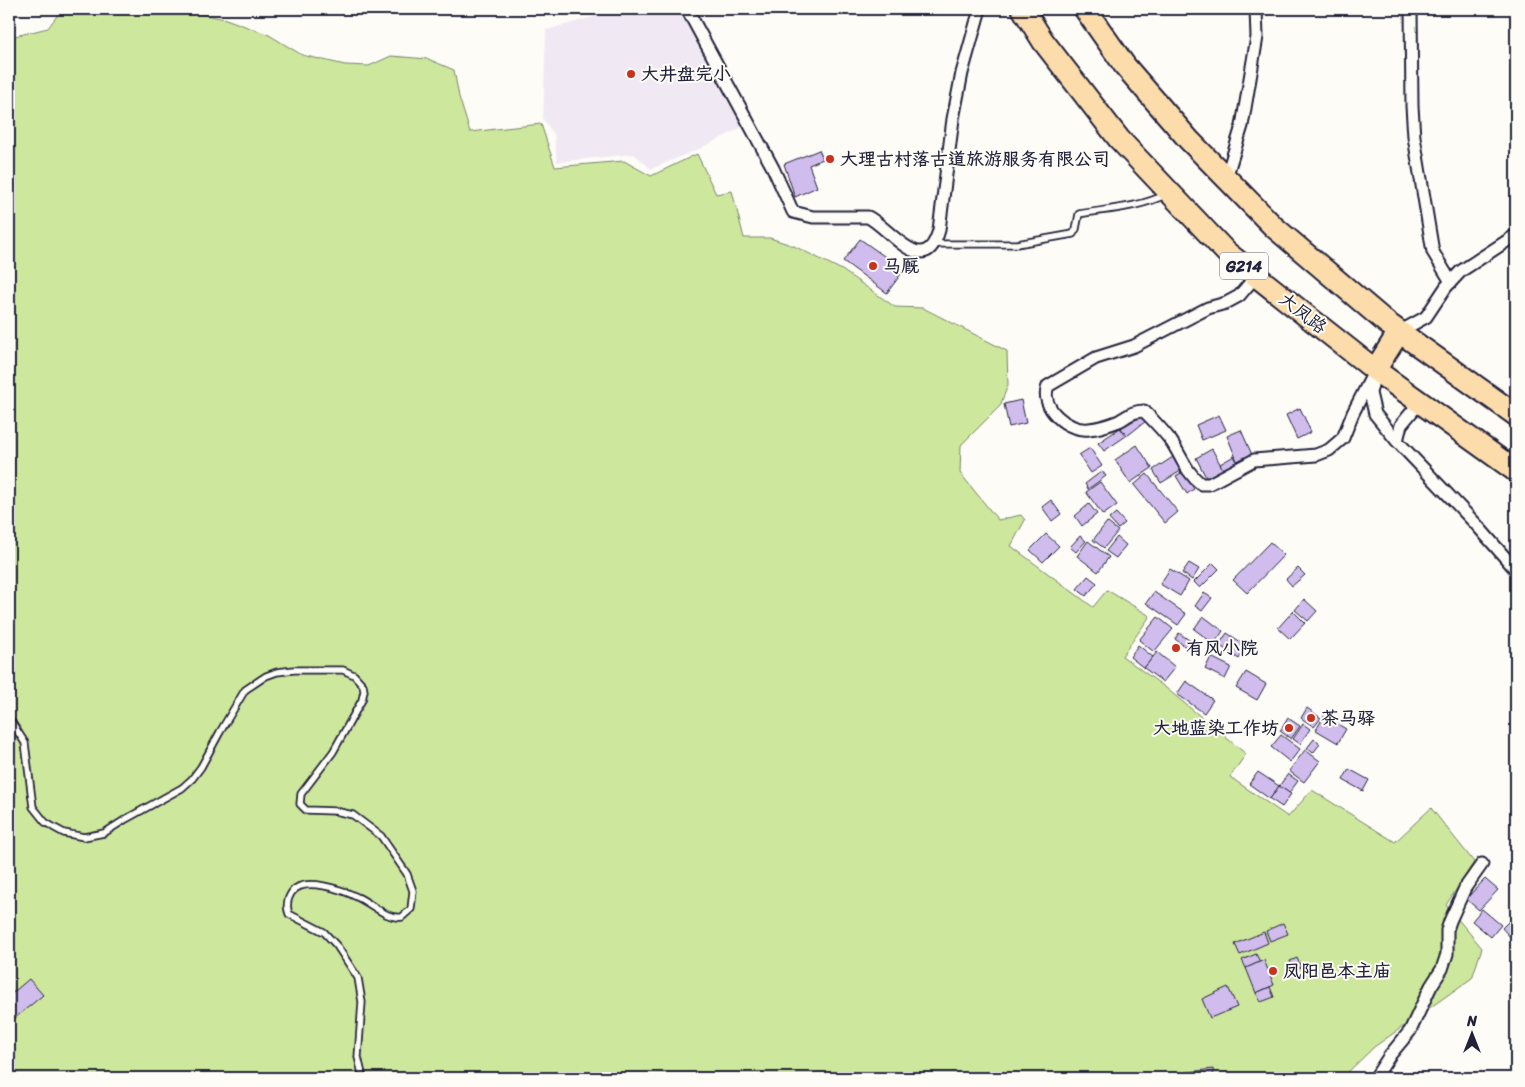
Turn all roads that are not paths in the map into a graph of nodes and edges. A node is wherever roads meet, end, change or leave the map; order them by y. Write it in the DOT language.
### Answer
graph roads {
  1 [pos="687,9"];
  2 [pos="980,9"];
  3 [pos="1023,9"];
  4 [pos="1085,9"];
  5 [pos="1256,9"];
  6 [pos="1411,9"];
  7 [pos="1226,178"];
  8 [pos="1170,193"];
  9 [pos="1516,235"];
  10 [pos="934,244"];
  11 [pos="1256,276"];
  12 [pos="1451,282"];
  13 [pos="1399,332"];
  14 [pos="1375,370"];
  15 [pos="1420,402"];
  16 [pos="1516,415"];
  17 [pos="1398,441"];
  18 [pos="1516,471"];
  19 [pos="1516,570"];
  20 [pos="9,718"];
  21 [pos="1482,864"];
  22 [pos="362,1078"];
  23 [pos="1374,1078"];
  1 -- 10 [label="street"];
  2 -- 10 [label="street"];
  3 -- 8 [label="highway, 大凤路 / G214"];
  4 -- 7 [label="highway, G214"];
  5 -- 7 [label="street"];
  6 -- 12 [label="street"];
  7 -- 13 [label="highway, G214"];
  8 -- 10 [label="lane"];
  8 -- 11 [label="highway, 大凤路 / G214"];
  9 -- 12 [label="street"];
  11 -- 14 [label="highway, 大凤路 / G214"];
  11 -- 14 [label="street"];
  12 -- 13 [label="street"];
  13 -- 14 [label="highway"];
  13 -- 16 [label="highway, G214"];
  14 -- 15 [label="highway, 大凤路 / G214"];
  14 -- 17 [label="street"];
  15 -- 17 [label="street"];
  15 -- 18 [label="highway, 大凤路 / G214"];
  17 -- 19 [label="street"];
  20 -- 22 [label="lane"];
  21 -- 23 [label="street"];
}
